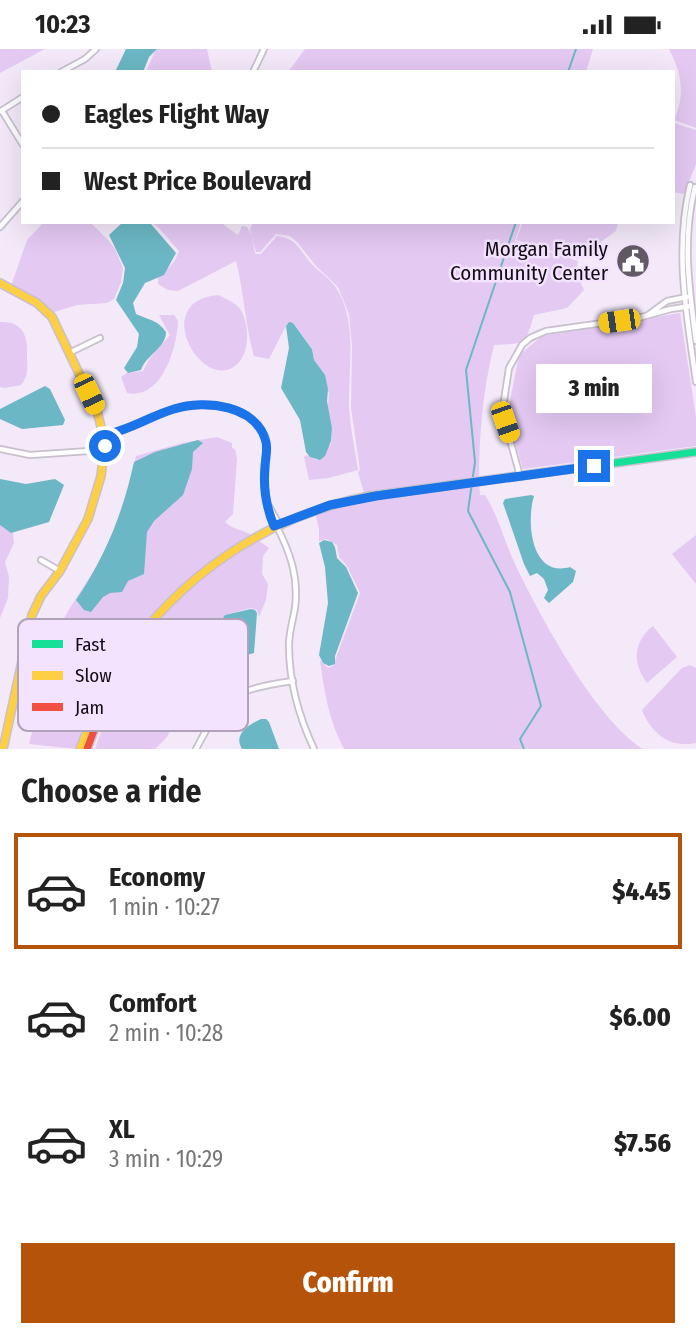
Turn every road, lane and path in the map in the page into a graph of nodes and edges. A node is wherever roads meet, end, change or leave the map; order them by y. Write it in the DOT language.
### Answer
graph roads {
  1 [pos="96,49"];
  2 [pos="264,49"];
  3 [pos="65,70"];
  4 [pos="254,70"];
  5 [pos="21,98"];
  6 [pos="1,111"];
  7 [pos="21,142"];
  8 [pos="693,186"];
  9 [pos="21,203"];
  10 [pos="0,227"];
  11 [pos="0,283"];
  12 [pos="687,297"];
  13 [pos="688,306"];
  14 [pos="645,317"];
  15 [pos="100,338"];
  16 [pos="696,341"];
  17 [pos="69,353"];
  18 [pos="696,382"];
  19 [pos="104,435"];
  20 [pos="0,449"];
  21 [pos="105,450"];
  22 [pos="696,452"];
  23 [pos="520,476"];
  24 [pos="276,525"];
  25 [pos="41,560"];
  26 [pos="60,571"];
  27 [pos="31,619"];
  28 [pos="154,619"];
  29 [pos="18,680"];
  30 [pos="293,681"];
  31 [pos="248,690"];
  32 [pos="87,731"];
  33 [pos="93,731"];
  34 [pos="206,731"];
  35 [pos="3,749"];
  36 [pos="80,749"];
  37 [pos="87,749"];
  38 [pos="196,749"];
  39 [pos="314,749"];
  1 -- 3 [label="street"];
  2 -- 4 [label="street"];
  5 -- 6 [label="street"];
  6 -- 7 [label="street"];
  8 -- 12 [label="street"];
  9 -- 10 [label="street"];
  11 -- 17 [label="street"];
  12 -- 13 [label="street"];
  12 -- 14 [label="street"];
  13 -- 14 [label="street"];
  13 -- 16 [label="street"];
  13 -- 18 [label="street"];
  14 -- 23 [label="street"];
  15 -- 17 [label="street"];
  17 -- 19 [label="street"];
  19 -- 21 [label="street"];
  19 -- 24 [label="street"];
  20 -- 21 [label="street"];
  21 -- 26 [label="street"];
  22 -- 23 [label="street"];
  23 -- 24 [label="street"];
  24 -- 28 [label="street"];
  24 -- 30 [label="street"];
  25 -- 26 [label="street"];
  26 -- 27 [label="street"];
  29 -- 35 [label="street"];
  30 -- 31 [label="street"];
  30 -- 39 [label="street"];
  32 -- 36 [label="street"];
  33 -- 37 [label="street"];
  34 -- 38 [label="street"];
}
